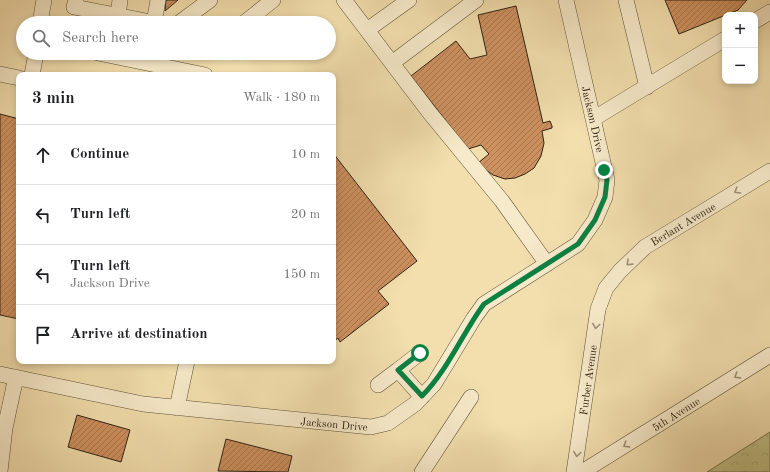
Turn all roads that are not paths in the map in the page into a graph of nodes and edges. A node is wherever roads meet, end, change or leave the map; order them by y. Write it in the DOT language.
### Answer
graph roads {
  1 [pos="44,0"];
  2 [pos="76,0"];
  3 [pos="120,0"];
  4 [pos="158,0"];
  5 [pos="210,0"];
  6 [pos="272,0"];
  7 [pos="409,0"];
  8 [pos="476,0"];
  9 [pos="566,0"];
  10 [pos="626,0"];
  11 [pos="345,1"];
  12 [pos="770,12"];
  13 [pos="41,16"];
  14 [pos="118,16"];
  15 [pos="156,16"];
  16 [pos="188,16"];
  17 [pos="253,16"];
  18 [pos="758,19"];
  19 [pos="367,30"];
  20 [pos="722,41"];
  21 [pos="35,60"];
  22 [pos="124,60"];
  23 [pos="392,63"];
  24 [pos="164,71"];
  25 [pos="33,72"];
  26 [pos="174,72"];
  27 [pos="0,74"];
  28 [pos="16,77"];
  29 [pos="647,87"];
  30 [pos="593,119"];
  31 [pos="770,171"];
  32 [pos="547,264"];
  33 [pos="606,288"];
  34 [pos="420,353"];
  35 [pos="770,356"];
  36 [pos="186,364"];
  37 [pos="398,370"];
  38 [pos="0,374"];
  39 [pos="16,377"];
  40 [pos="378,385"];
  41 [pos="422,396"];
  42 [pos="471,396"];
  43 [pos="177,408"];
  44 [pos="3,427"];
  45 [pos="0,471"];
  46 [pos="422,472"];
  47 [pos="574,472"];
  48 [pos="582,472"];
  1 -- 13 [label="street"];
  2 -- 14 [label="street"];
  3 -- 14 [label="street"];
  4 -- 15 [label="street"];
  5 -- 16 [label="street"];
  6 -- 17 [label="street"];
  7 -- 19 [label="street"];
  8 -- 23 [label="street"];
  9 -- 30 [label="street, Jackson Drive"];
  10 -- 29 [label="street"];
  11 -- 19 [label="street"];
  12 -- 18 [label="street"];
  19 -- 23 [label="street"];
  20 -- 29 [label="street"];
  21 -- 25 [label="street"];
  22 -- 24 [label="street"];
  23 -- 32 [label="street"];
  24 -- 26 [label="street"];
  27 -- 28 [label="street"];
  29 -- 30 [label="street"];
  30 -- 32 [label="street, Jackson Drive"];
  31 -- 33 [label="street, Berlant Avenue, one-way"];
  32 -- 41 [label="street, Jackson Drive"];
  33 -- 47 [label="street, Furber Avenue, one-way"];
  34 -- 37 [label="street"];
  35 -- 48 [label="street, 5th Avenue, one-way"];
  36 -- 43 [label="street"];
  37 -- 40 [label="street"];
  37 -- 41 [label="street"];
  38 -- 39 [label="street, Jackson Drive"];
  39 -- 43 [label="street, Jackson Drive"];
  39 -- 44 [label="street"];
  41 -- 43 [label="street, Jackson Drive"];
  42 -- 46 [label="street"];
  44 -- 45 [label="street"];
}
